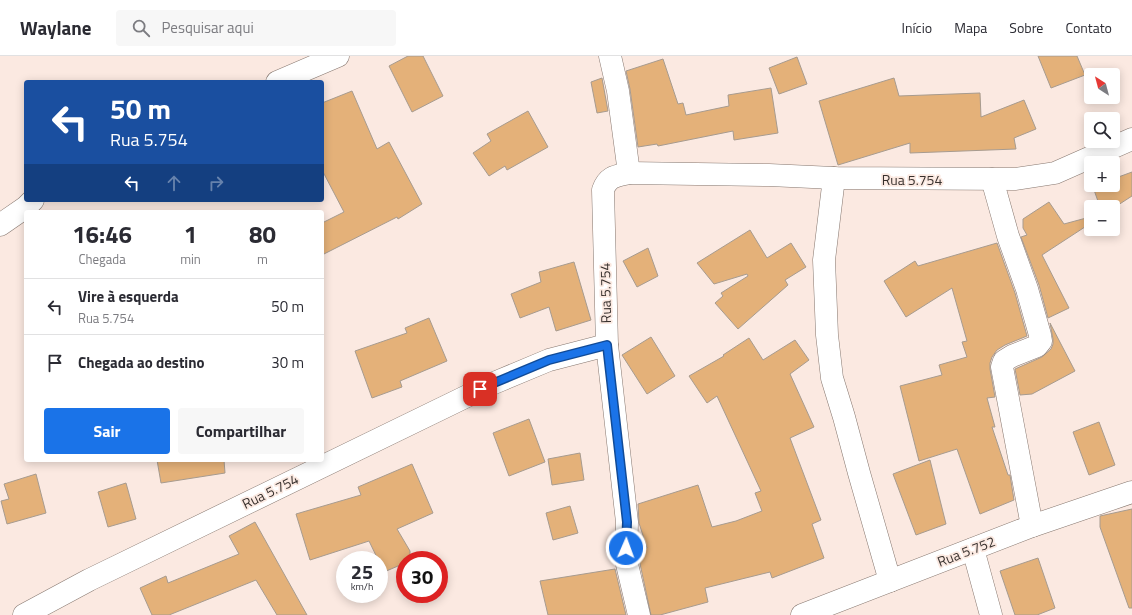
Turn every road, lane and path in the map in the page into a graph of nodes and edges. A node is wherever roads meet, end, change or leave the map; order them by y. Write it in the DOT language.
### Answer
graph roads {
  1 [pos="338,56"];
  2 [pos="610,56"];
  3 [pos="282,80"];
  4 [pos="1132,139"];
  5 [pos="629,173"];
  6 [pos="834,178"];
  7 [pos="992,179"];
  8 [pos="31,202"];
  9 [pos="0,225"];
  10 [pos="607,345"];
  11 [pos="1132,492"];
  12 [pos="1032,526"];
  13 [pos="973,549"];
  14 [pos="890,581"];
  15 [pos="24,615"];
  16 [pos="639,615"];
  17 [pos="802,615"];
  18 [pos="991,615"];
  1 -- 3 [label="street"];
  2 -- 5 [label="street"];
  4 -- 7 [label="street, Rua 5.754"];
  5 -- 6 [label="street, Rua 5.754"];
  5 -- 10 [label="street, Rua 5.754"];
  6 -- 7 [label="street, Rua 5.754"];
  6 -- 14 [label="street"];
  7 -- 12 [label="street"];
  8 -- 9 [label="street"];
  10 -- 15 [label="street, Rua 5.754"];
  10 -- 16 [label="street"];
  11 -- 12 [label="street, Rua 5.752"];
  12 -- 13 [label="street, Rua 5.752"];
  13 -- 14 [label="street, Rua 5.752"];
  13 -- 18 [label="street"];
  14 -- 17 [label="street, Rua 5.752"];
}
